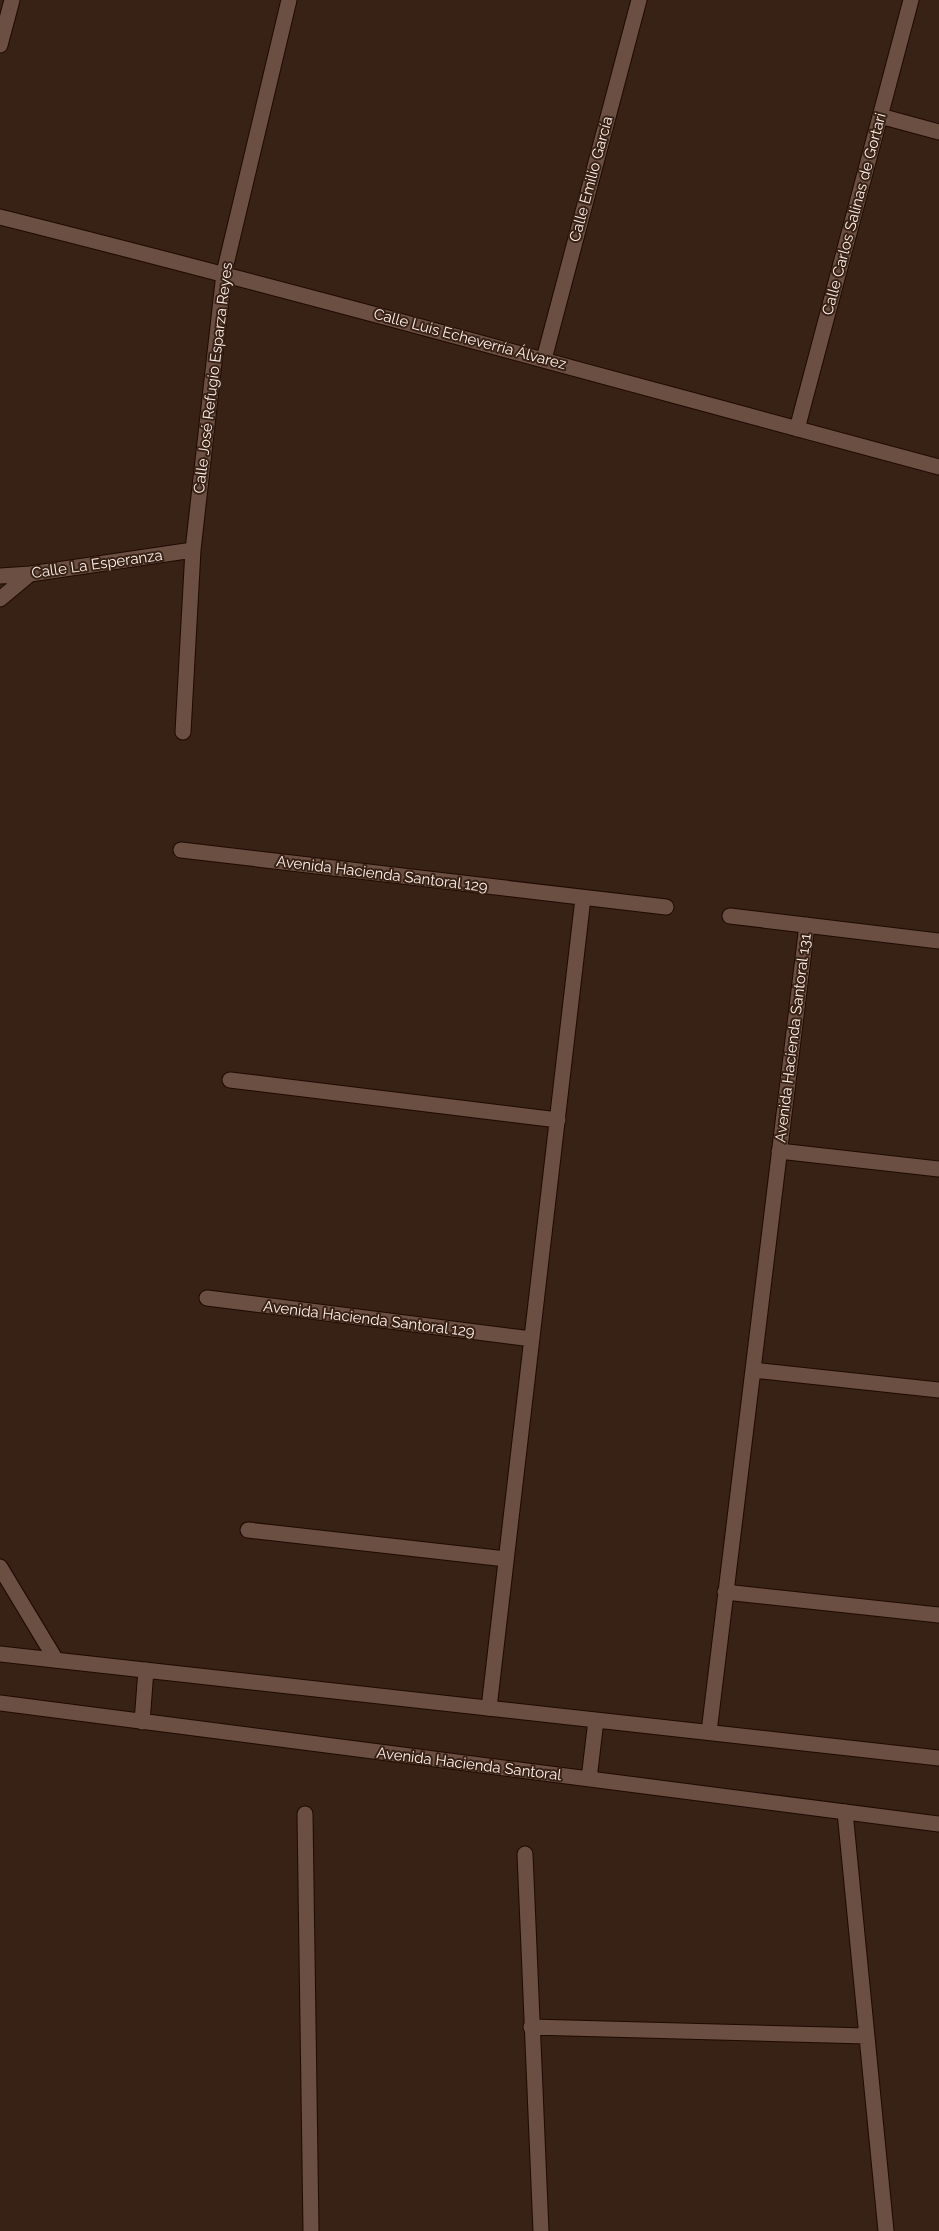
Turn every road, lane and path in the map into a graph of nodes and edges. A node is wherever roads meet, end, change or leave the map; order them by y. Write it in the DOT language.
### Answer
graph roads {
  1 [pos="12,0"];
  2 [pos="289,0"];
  3 [pos="639,0"];
  4 [pos="910,0"];
  5 [pos="0,45"];
  6 [pos="880,116"];
  7 [pos="939,132"];
  8 [pos="0,217"];
  9 [pos="224,274"];
  10 [pos="544,359"];
  11 [pos="797,429"];
  12 [pos="939,467"];
  13 [pos="194,550"];
  14 [pos="30,574"];
  15 [pos="0,576"];
  16 [pos="0,599"];
  17 [pos="182,732"];
  18 [pos="182,850"];
  19 [pos="583,898"];
  20 [pos="666,908"];
  21 [pos="730,916"];
  22 [pos="807,925"];
  23 [pos="939,941"];
  24 [pos="230,1080"];
  25 [pos="558,1120"];
  26 [pos="780,1151"];
  27 [pos="939,1169"];
  28 [pos="207,1298"];
  29 [pos="532,1339"];
  30 [pos="752,1370"];
  31 [pos="939,1390"];
  32 [pos="248,1530"];
  33 [pos="506,1559"];
  34 [pos="0,1567"];
  35 [pos="725,1592"];
  36 [pos="939,1615"];
  37 [pos="0,1654"];
  38 [pos="56,1660"];
  39 [pos="146,1670"];
  40 [pos="0,1703"];
  41 [pos="489,1708"];
  42 [pos="596,1720"];
  43 [pos="142,1722"];
  44 [pos="709,1732"];
  45 [pos="939,1758"];
  46 [pos="589,1779"];
  47 [pos="845,1812"];
  48 [pos="306,1814"];
  49 [pos="939,1824"];
  50 [pos="525,1854"];
  51 [pos="531,2027"];
  52 [pos="867,2036"];
  53 [pos="310,2231"];
  54 [pos="540,2231"];
  55 [pos="886,2231"];
  1 -- 5 [label="street"];
  2 -- 9 [label="street, Calle José Refugio Esparza Reyes"];
  3 -- 10 [label="street, Calle Emilio García"];
  4 -- 6 [label="street, Calle Carlos Salinas de Gortari"];
  6 -- 7 [label="street"];
  6 -- 11 [label="street, Calle Carlos Salinas de Gortari"];
  8 -- 9 [label="street, Calle Luis Echeverría Álvarez"];
  9 -- 10 [label="street, Calle Luis Echeverría Álvarez"];
  9 -- 13 [label="street, Calle José Refugio Esparza Reyes"];
  10 -- 11 [label="street, Calle Luis Echeverría Álvarez"];
  11 -- 12 [label="street, Calle Luis Echeverría Álvarez"];
  13 -- 14 [label="street, Calle La Esperanza"];
  13 -- 17 [label="street, Calle José Refugio Esparza Reyes"];
  14 -- 15 [label="street, Calle La Esperanza"];
  14 -- 16 [label="street"];
  18 -- 19 [label="street, Avenida Hacienda Santoral 129"];
  19 -- 20 [label="street, Avenida Hacienda Santoral 129"];
  19 -- 25 [label="street"];
  21 -- 22 [label="street, Avenida Hacienda Santoral 131"];
  22 -- 23 [label="street, Avenida Hacienda Santoral 131"];
  22 -- 26 [label="street, Avenida Hacienda Santoral 131"];
  24 -- 25 [label="street"];
  25 -- 29 [label="street"];
  26 -- 27 [label="street, Avenida Hacienda Santoral 131"];
  26 -- 30 [label="street, Avenida Hacienda Santoral 131"];
  28 -- 29 [label="street, Avenida Hacienda Santoral 129"];
  29 -- 33 [label="street"];
  30 -- 31 [label="street"];
  30 -- 35 [label="street, Avenida Hacienda Santoral 131"];
  32 -- 33 [label="street"];
  33 -- 41 [label="street"];
  34 -- 38 [label="street"];
  35 -- 36 [label="street"];
  35 -- 44 [label="street, Avenida Hacienda Santoral 131"];
  37 -- 38 [label="street"];
  38 -- 39 [label="street"];
  39 -- 41 [label="street"];
  39 -- 43 [label="street"];
  40 -- 43 [label="street, Avenida Hacienda Santoral"];
  41 -- 42 [label="street"];
  42 -- 44 [label="street"];
  42 -- 46 [label="street"];
  43 -- 46 [label="street, Avenida Hacienda Santoral"];
  44 -- 45 [label="street"];
  46 -- 47 [label="street, Avenida Hacienda Santoral"];
  47 -- 49 [label="street, Avenida Hacienda Santoral"];
  47 -- 52 [label="street"];
  48 -- 53 [label="street"];
  50 -- 51 [label="street"];
  51 -- 52 [label="street"];
  51 -- 54 [label="street"];
  52 -- 55 [label="street"];
}
